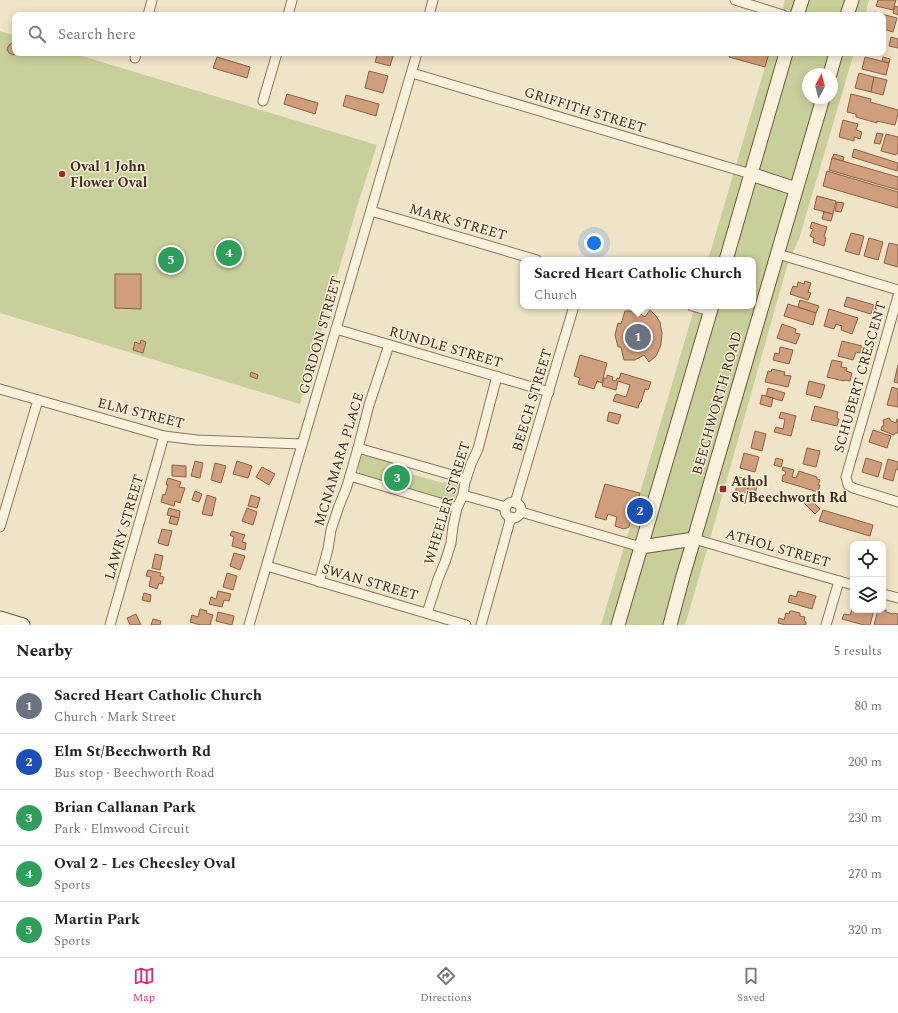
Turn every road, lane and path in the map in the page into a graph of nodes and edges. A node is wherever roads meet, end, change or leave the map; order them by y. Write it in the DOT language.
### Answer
graph roads {
  1 [pos="152,0"];
  2 [pos="292,0"];
  3 [pos="433,0"];
  4 [pos="735,0"];
  5 [pos="802,0"];
  6 [pos="852,0"];
  7 [pos="149,12"];
  8 [pos="289,12"];
  9 [pos="429,12"];
  10 [pos="773,12"];
  11 [pos="798,12"];
  12 [pos="848,12"];
  13 [pos="276,56"];
  14 [pos="416,56"];
  15 [pos="785,56"];
  16 [pos="835,56"];
  17 [pos="832,68"];
  18 [pos="412,73"];
  19 [pos="263,102"];
  20 [pos="821,104"];
  21 [pos="751,174"];
  22 [pos="796,189"];
  23 [pos="371,211"];
  24 [pos="778,254"];
  25 [pos="527,257"];
  26 [pos="727,257"];
  27 [pos="898,290"];
  28 [pos="898,296"];
  29 [pos="573,309"];
  30 [pos="711,309"];
  31 [pos="336,329"];
  32 [pos="389,345"];
  33 [pos="496,376"];
  34 [pos="0,389"];
  35 [pos="549,392"];
  36 [pos="38,400"];
  37 [pos="164,436"];
  38 [pos="302,444"];
  39 [pos="358,448"];
  40 [pos="350,476"];
  41 [pos="466,479"];
  42 [pos="463,494"];
  43 [pos="515,502"];
  44 [pos="898,502"];
  45 [pos="506,507"];
  46 [pos="457,508"];
  47 [pos="521,512"];
  48 [pos="511,517"];
  49 [pos="0,527"];
  50 [pos="694,539"];
  51 [pos="641,547"];
  52 [pos="267,566"];
  53 [pos="839,581"];
  54 [pos="319,582"];
  55 [pos="850,584"];
  56 [pos="886,595"];
  57 [pos="898,598"];
  58 [pos="427,613"];
  59 [pos="0,618"];
  60 [pos="24,625"];
  61 [pos="110,625"];
  62 [pos="249,625"];
  63 [pos="466,625"];
  64 [pos="480,625"];
  65 [pos="618,625"];
  66 [pos="670,625"];
  67 [pos="826,625"];
  1 -- 7 [label="street"];
  2 -- 8 [label="street"];
  3 -- 9 [label="street"];
  4 -- 10 [label="street"];
  5 -- 11 [label="main road"];
  6 -- 12 [label="main road"];
  13 -- 19 [label="street"];
  14 -- 18 [label="street, GORDON STREET"];
  15 -- 21 [label="main road"];
  16 -- 17 [label="main road"];
  18 -- 21 [label="street, GRIFFITH STREET"];
  18 -- 23 [label="street, GORDON STREET"];
  20 -- 22 [label="main road, BEECHWORTH ROAD"];
  21 -- 22 [label="main road"];
  21 -- 26 [label="main road"];
  22 -- 24 [label="main road, BEECHWORTH ROAD"];
  23 -- 25 [label="street, MARK STREET"];
  23 -- 31 [label="street, GORDON STREET"];
  24 -- 27 [label="street"];
  24 -- 50 [label="main road, BEECHWORTH ROAD"];
  28 -- 44 [label="street, SCHUBERT CRESCENT"];
  29 -- 35 [label="street, BEECH STREET"];
  30 -- 51 [label="main road"];
  31 -- 32 [label="street, RUNDLE STREET"];
  31 -- 38 [label="street, GORDON STREET"];
  32 -- 33 [label="street, RUNDLE STREET"];
  32 -- 39 [label="street, MCNAMARA PLACE"];
  33 -- 35 [label="street, RUNDLE STREET"];
  33 -- 41 [label="street, WHEELER STREET"];
  34 -- 36 [label="street, ELM STREET"];
  35 -- 43 [label="street, BEECH STREET"];
  36 -- 37 [label="street, ELM STREET"];
  36 -- 49 [label="street"];
  37 -- 38 [label="street, ELM STREET"];
  37 -- 61 [label="street, LAWRY STREET"];
  38 -- 52 [label="street, GORDON STREET"];
  39 -- 40 [label="street, MCNAMARA PLACE"];
  39 -- 41 [label="street"];
  40 -- 46 [label="street"];
  40 -- 54 [label="street, MCNAMARA PLACE"];
  41 -- 42 [label="street, WHEELER STREET"];
  42 -- 45 [label="street"];
  42 -- 46 [label="street, WHEELER STREET"];
  43 -- 45 [label="street"];
  43 -- 47 [label="street"];
  45 -- 48 [label="street"];
  46 -- 58 [label="street, WHEELER STREET"];
  47 -- 48 [label="street"];
  47 -- 51 [label="street"];
  48 -- 64 [label="street"];
  50 -- 51 [label="main road"];
  50 -- 53 [label="street, ATHOL STREET"];
  50 -- 66 [label="main road, BEECHWORTH ROAD"];
  51 -- 65 [label="main road"];
  52 -- 54 [label="street, SWAN STREET"];
  52 -- 62 [label="street, GORDON STREET"];
  53 -- 55 [label="street, ATHOL STREET"];
  53 -- 67 [label="street"];
  54 -- 58 [label="street, SWAN STREET"];
  56 -- 57 [label="street"];
  58 -- 63 [label="street, SWAN STREET"];
  59 -- 60 [label="main road"];
}
